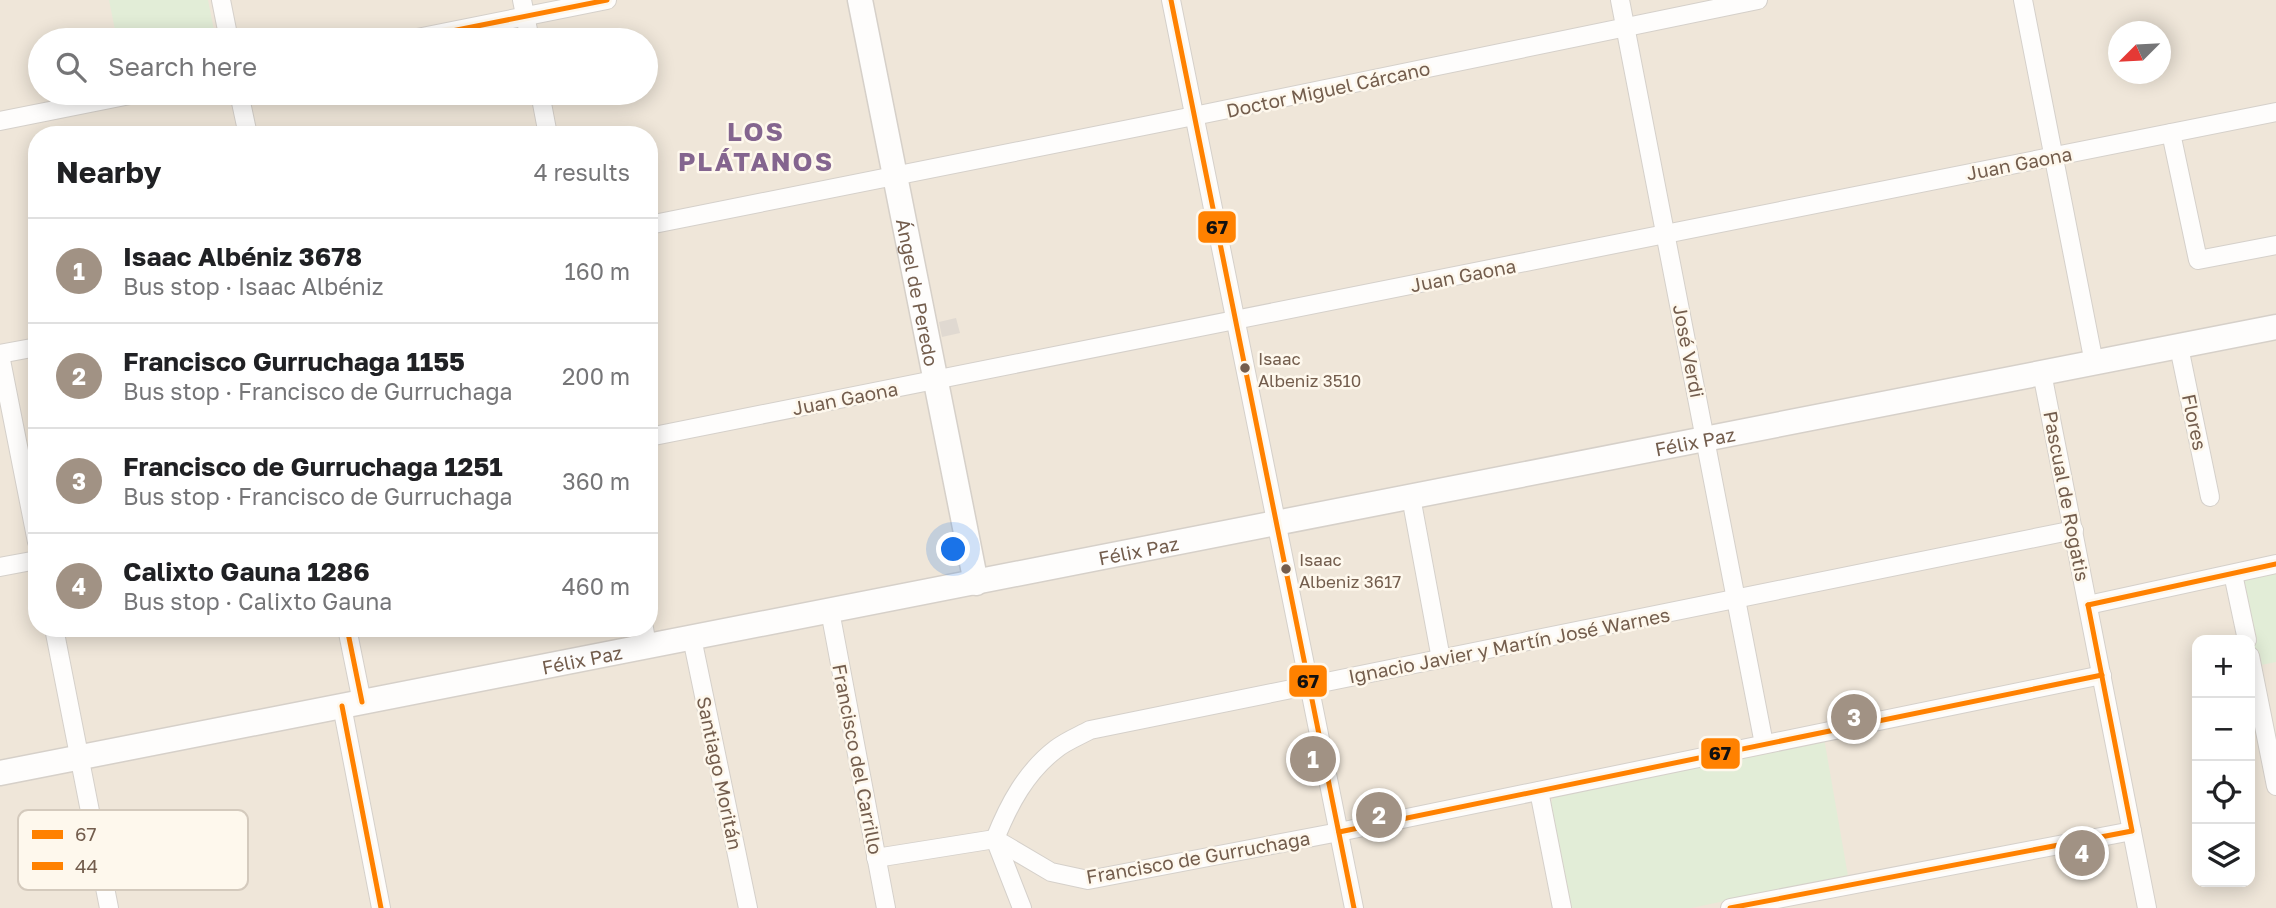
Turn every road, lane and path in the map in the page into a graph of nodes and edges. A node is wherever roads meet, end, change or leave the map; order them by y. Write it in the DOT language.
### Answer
graph roads {
  1 [pos="220,0"];
  2 [pos="607,0"];
  3 [pos="860,0"];
  4 [pos="1171,0"];
  5 [pos="1620,0"];
  6 [pos="1758,0"];
  7 [pos="2023,0"];
  8 [pos="524,9"];
  9 [pos="1625,27"];
  10 [pos="226,28"];
  11 [pos="452,28"];
  12 [pos="528,28"];
  13 [pos="80,105"];
  14 [pos="242,105"];
  15 [pos="542,105"];
  16 [pos="2276,112"];
  17 [pos="1194,116"];
  18 [pos="0,121"];
  19 [pos="246,126"];
  20 [pos="546,126"];
  21 [pos="2171,134"];
  22 [pos="2054,156"];
  23 [pos="895,176"];
  24 [pos="658,223"];
  25 [pos="1666,234"];
  26 [pos="2276,245"];
  27 [pos="1236,320"];
  28 [pos="2276,327"];
  29 [pos="2179,347"];
  30 [pos="28,349"];
  31 [pos="0,355"];
  32 [pos="2094,363"];
  33 [pos="2042,373"];
  34 [pos="935,380"];
  35 [pos="658,436"];
  36 [pos="1706,439"];
  37 [pos="28,497"];
  38 [pos="1411,497"];
  39 [pos="2210,497"];
  40 [pos="1276,523"];
  41 [pos="2074,530"];
  42 [pos="28,562"];
  43 [pos="2276,564"];
  44 [pos="0,567"];
  45 [pos="2233,573"];
  46 [pos="975,583"];
  47 [pos="1737,598"];
  48 [pos="2088,605"];
  49 [pos="830,611"];
  50 [pos="2246,635"];
  51 [pos="56,637"];
  52 [pos="348,637"];
  53 [pos="646,637"];
  54 [pos="692,638"];
  55 [pos="1441,659"];
  56 [pos="2102,675"];
  57 [pos="2255,681"];
  58 [pos="1309,685"];
  59 [pos="352,704"];
  60 [pos="1764,744"];
  61 [pos="79,758"];
  62 [pos="0,773"];
  63 [pos="2276,786"];
  64 [pos="1539,791"];
  65 [pos="89,810"];
  66 [pos="2132,831"];
  67 [pos="1339,832"];
  68 [pos="995,839"];
  69 [pos="876,858"];
  70 [pos="105,890"];
  71 [pos="1765,904"];
  72 [pos="109,908"];
  73 [pos="381,908"];
  74 [pos="748,908"];
  75 [pos="886,908"];
  76 [pos="1022,908"];
  77 [pos="1354,908"];
  78 [pos="1562,908"];
  79 [pos="1730,908"];
  80 [pos="2147,908"];
  1 -- 10 [label="street"];
  2 -- 8 [label="street"];
  3 -- 23 [label="main road, Ángel de Peredo"];
  4 -- 17 [label="street"];
  5 -- 9 [label="street, José Verdi"];
  6 -- 9 [label="street, Doctor Miguel Cárcano"];
  7 -- 22 [label="street"];
  8 -- 11 [label="street"];
  8 -- 12 [label="street"];
  9 -- 17 [label="street, Doctor Miguel Cárcano"];
  9 -- 25 [label="street, José Verdi"];
  13 -- 18 [label="street"];
  14 -- 19 [label="street"];
  15 -- 20 [label="street"];
  16 -- 21 [label="street, Juan Gaona"];
  17 -- 23 [label="street, Doctor Miguel Cárcano"];
  17 -- 27 [label="street"];
  21 -- 22 [label="street, Juan Gaona"];
  21 -- 26 [label="street"];
  22 -- 25 [label="street, Juan Gaona"];
  22 -- 32 [label="street"];
  23 -- 24 [label="street, Doctor Miguel Cárcano"];
  23 -- 34 [label="main road, Ángel de Peredo"];
  25 -- 27 [label="street, Juan Gaona"];
  25 -- 36 [label="street, José Verdi"];
  27 -- 34 [label="street, Juan Gaona"];
  27 -- 40 [label="street"];
  28 -- 29 [label="main road, Félix Paz"];
  29 -- 32 [label="main road, Félix Paz"];
  29 -- 39 [label="street, Flores"];
  30 -- 31 [label="street"];
  31 -- 37 [label="street"];
  32 -- 33 [label="main road, Félix Paz"];
  33 -- 36 [label="main road, Félix Paz"];
  33 -- 41 [label="street, Pascual de Rogatis"];
  34 -- 35 [label="street, Juan Gaona"];
  34 -- 46 [label="main road, Ángel de Peredo"];
  36 -- 38 [label="main road, Félix Paz"];
  36 -- 47 [label="street, José Verdi"];
  38 -- 40 [label="main road, Félix Paz"];
  38 -- 55 [label="street"];
  40 -- 46 [label="main road, Félix Paz"];
  40 -- 58 [label="street"];
  41 -- 47 [label="street, Ignacio Javier y Martín José Warnes"];
  41 -- 48 [label="street, Pascual de Rogatis"];
  42 -- 44 [label="street"];
  43 -- 45 [label="street"];
  45 -- 48 [label="street"];
  45 -- 50 [label="street"];
  46 -- 49 [label="main road, Félix Paz"];
  47 -- 55 [label="street, Ignacio Javier y Martín José Warnes"];
  47 -- 60 [label="street, José Verdi"];
  48 -- 56 [label="street, Pascual de Rogatis"];
  49 -- 54 [label="main road, Félix Paz"];
  49 -- 69 [label="street, Francisco del Carrillo"];
  51 -- 61 [label="street"];
  52 -- 59 [label="street"];
  53 -- 54 [label="main road, Félix Paz"];
  53 -- 59 [label="main road, Félix Paz"];
  54 -- 74 [label="street, Santiago Moritán"];
  55 -- 58 [label="street, Ignacio Javier y Martín José Warnes"];
  56 -- 60 [label="street, Francisco de Gurruchaga"];
  56 -- 66 [label="street, Pascual de Rogatis"];
  57 -- 63 [label="street"];
  58 -- 67 [label="street"];
  58 -- 68 [label="street, Ignacio Javier y Martín José Warnes"];
  59 -- 61 [label="main road, Félix Paz"];
  59 -- 73 [label="street"];
  60 -- 64 [label="street, Francisco de Gurruchaga"];
  61 -- 62 [label="main road, Félix Paz"];
  61 -- 65 [label="street"];
  64 -- 67 [label="street, Francisco de Gurruchaga"];
  64 -- 78 [label="street"];
  66 -- 71 [label="street"];
  66 -- 80 [label="street, Pascual de Rogatis"];
  67 -- 68 [label="street, Francisco de Gurruchaga"];
  67 -- 77 [label="street"];
  68 -- 69 [label="street"];
  68 -- 76 [label="street"];
  69 -- 75 [label="street, Francisco del Carrillo"];
  70 -- 72 [label="street"];
  71 -- 79 [label="street"];
}
